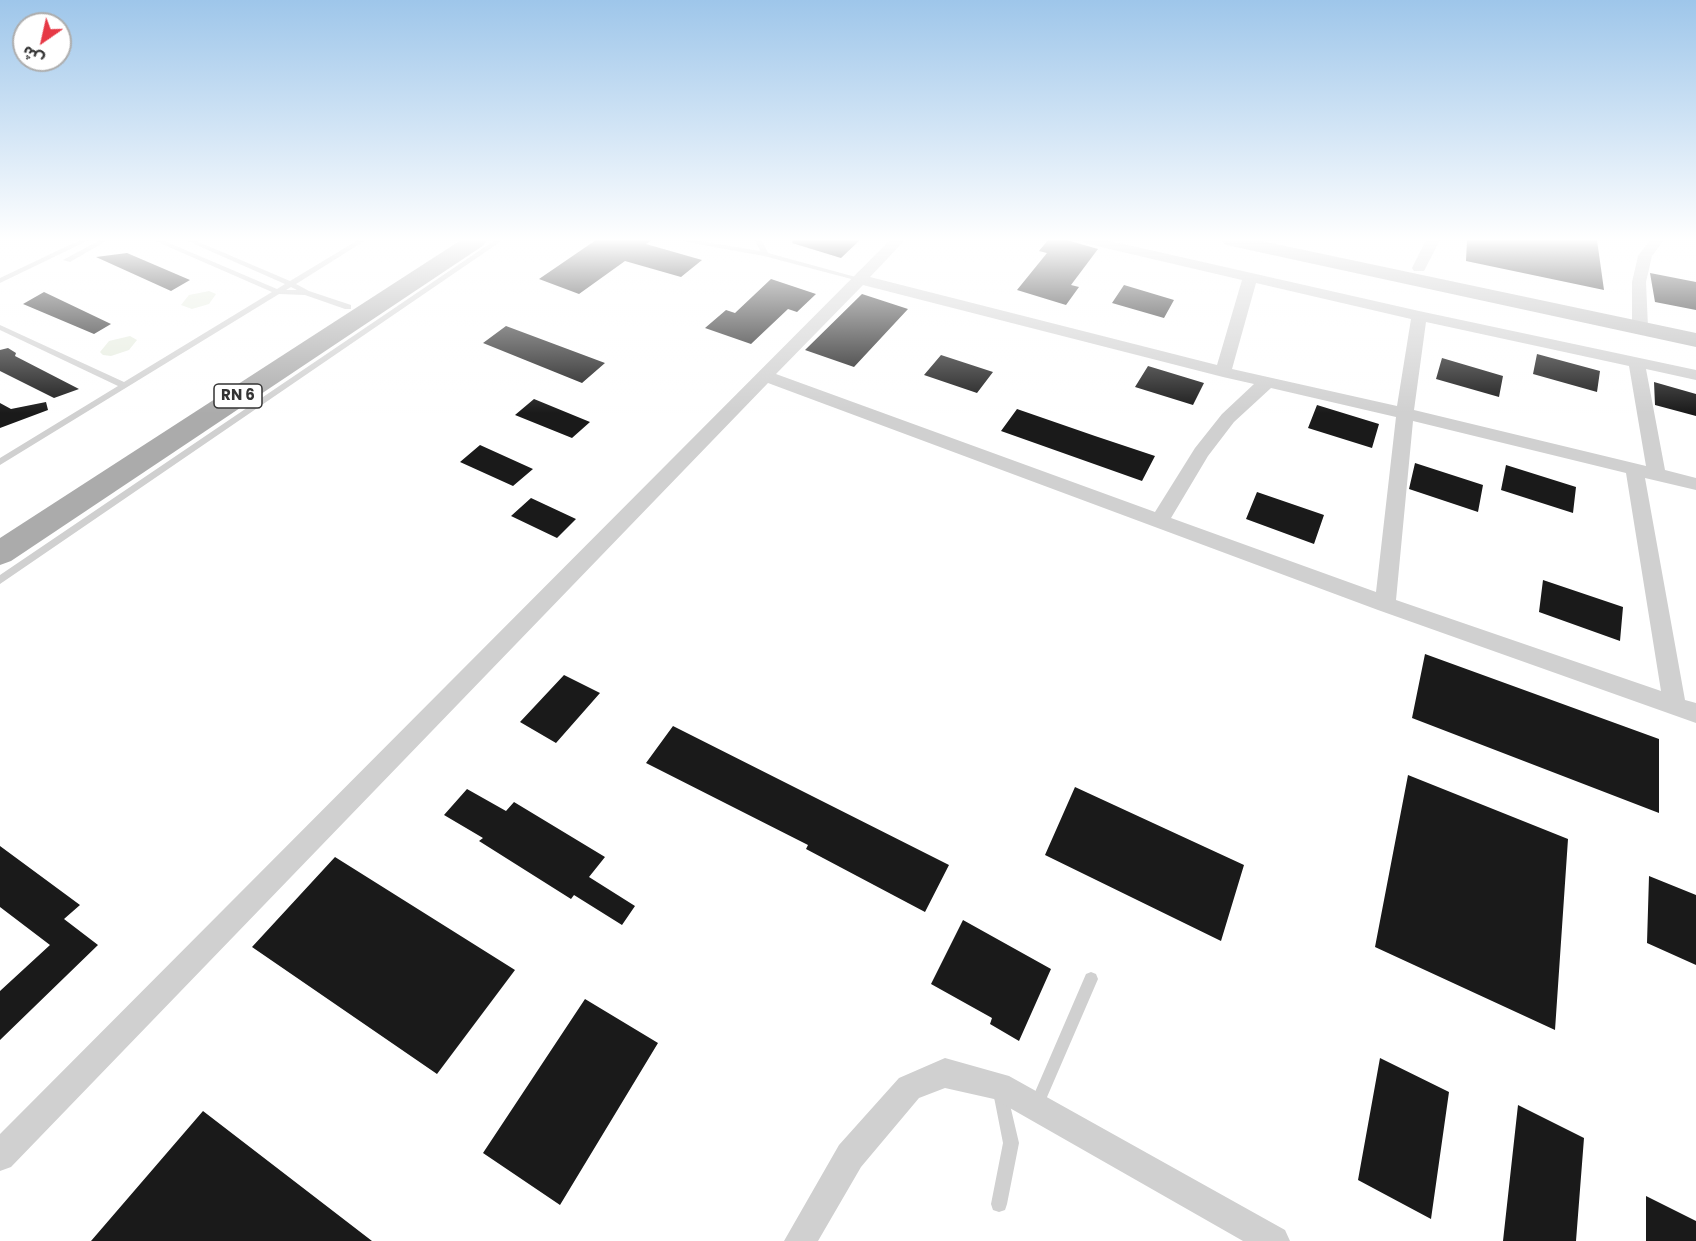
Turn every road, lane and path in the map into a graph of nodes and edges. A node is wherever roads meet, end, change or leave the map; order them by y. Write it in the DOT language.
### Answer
graph roads {
  1 [pos="268,298"];
  2 [pos="321,298"];
  3 [pos="362,298"];
  4 [pos="388,298"];
  5 [pos="414,298"];
  6 [pos="841,298"];
  7 [pos="934,298"];
  8 [pos="1244,298"];
  9 [pos="1341,298"];
  10 [pos="1525,298"];
  11 [pos="1544,298"];
  12 [pos="1639,298"];
  13 [pos="348,307"];
  14 [pos="1419,316"];
  15 [pos="1640,321"];
  16 [pos="0,327"];
  17 [pos="1696,327"];
  18 [pos="1696,340"];
  19 [pos="1636,362"];
  20 [pos="1223,372"];
  21 [pos="763,375"];
  22 [pos="1696,375"];
  23 [pos="1268,382"];
  24 [pos="125,386"];
  25 [pos="1405,413"];
  26 [pos="0,462"];
  27 [pos="1634,468"];
  28 [pos="1657,474"];
  29 [pos="1696,484"];
  30 [pos="1158,521"];
  31 [pos="0,531"];
  32 [pos="0,553"];
  33 [pos="0,580"];
  34 [pos="1385,604"];
  35 [pos="1675,706"];
  36 [pos="1696,713"];
  37 [pos="1091,979"];
  38 [pos="999,1086"];
  39 [pos="1036,1106"];
  40 [pos="0,1156"];
  41 [pos="999,1204"];
  42 [pos="800,1241"];
  43 [pos="1274,1241"];
  1 -- 24 [label="lane"];
  2 -- 13 [label="lane"];
  3 -- 13 [label="main road, RN 6"];
  4 -- 32 [label="main road, RN 6"];
  5 -- 33 [label="lane"];
  6 -- 21 [label="street"];
  7 -- 20 [label="street"];
  8 -- 20 [label="street"];
  9 -- 14 [label="street"];
  10 -- 15 [label="main road"];
  11 -- 15 [label="main road"];
  12 -- 15 [label="street"];
  13 -- 31 [label="main road, RN 6"];
  14 -- 19 [label="street"];
  14 -- 25 [label="street"];
  15 -- 17 [label="main road"];
  15 -- 18 [label="main road"];
  16 -- 24 [label="lane"];
  19 -- 22 [label="street"];
  19 -- 28 [label="street"];
  20 -- 23 [label="street"];
  21 -- 30 [label="street"];
  21 -- 40 [label="street"];
  23 -- 25 [label="street"];
  23 -- 30 [label="street"];
  24 -- 26 [label="lane"];
  25 -- 27 [label="street"];
  25 -- 34 [label="street"];
  27 -- 28 [label="street"];
  27 -- 35 [label="street"];
  28 -- 29 [label="street"];
  30 -- 34 [label="street"];
  34 -- 35 [label="street"];
  35 -- 36 [label="street"];
  37 -- 39 [label="lane"];
  38 -- 39 [label="street"];
  38 -- 41 [label="lane"];
  38 -- 42 [label="street"];
  39 -- 43 [label="street"];
}
